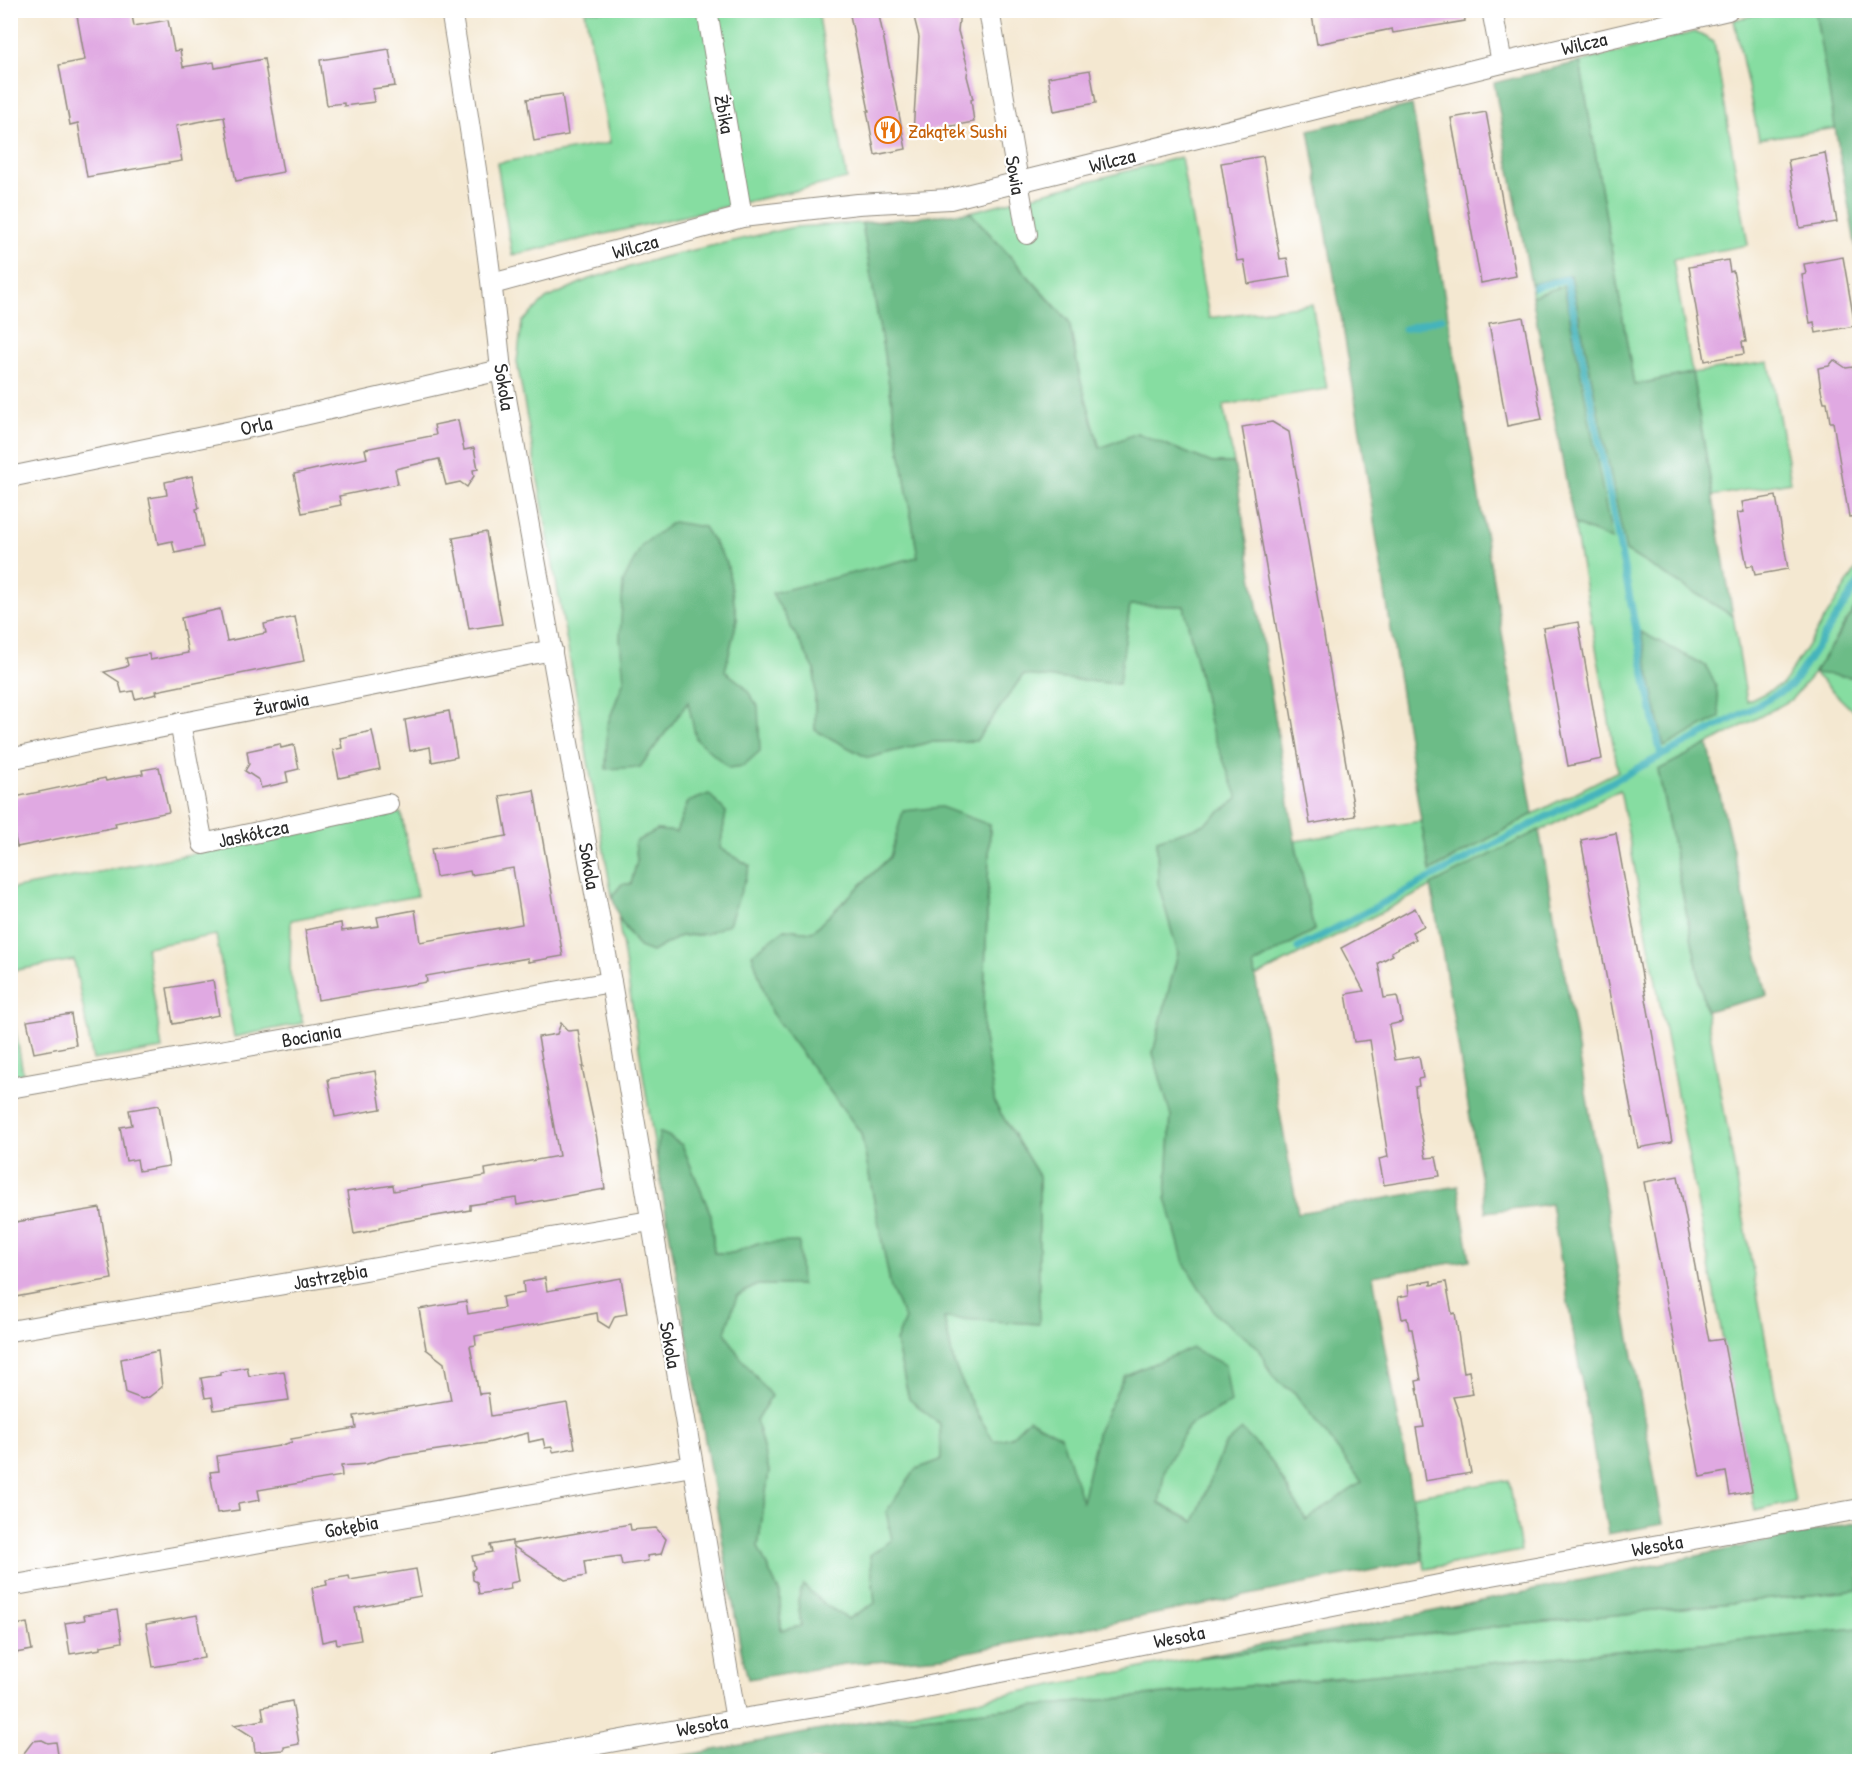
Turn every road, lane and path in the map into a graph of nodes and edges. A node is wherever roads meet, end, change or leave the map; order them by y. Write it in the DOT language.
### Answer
graph roads {
  1 [pos="451,10"];
  2 [pos="707,10"];
  3 [pos="989,10"];
  4 [pos="1492,10"];
  5 [pos="1728,10"];
  6 [pos="1502,63"];
  7 [pos="1017,183"];
  8 [pos="742,217"];
  9 [pos="1027,234"];
  10 [pos="492,284"];
  11 [pos="501,370"];
  12 [pos="10,477"];
  13 [pos="552,650"];
  14 [pos="180,723"];
  15 [pos="10,759"];
  16 [pos="388,804"];
  17 [pos="611,982"];
  18 [pos="10,1088"];
  19 [pos="650,1221"];
  20 [pos="10,1331"];
  21 [pos="692,1466"];
  22 [pos="1860,1509"];
  23 [pos="10,1586"];
  24 [pos="736,1720"];
  25 [pos="499,1761"];
  1 -- 10 [label="street, Sokola"];
  2 -- 8 [label="street, Żbika"];
  3 -- 7 [label="street, Sowia"];
  4 -- 6 [label="street"];
  5 -- 6 [label="street, Wilcza"];
  6 -- 7 [label="street, Wilcza"];
  7 -- 8 [label="street, Wilcza"];
  7 -- 9 [label="street, Sowia"];
  8 -- 10 [label="street, Wilcza"];
  10 -- 11 [label="street, Sokola"];
  11 -- 12 [label="street, Orla"];
  11 -- 13 [label="street, Sokola"];
  13 -- 14 [label="street, Żurawia"];
  13 -- 17 [label="street, Sokola"];
  14 -- 15 [label="street, Żurawia"];
  14 -- 16 [label="street, Jaskółcza"];
  17 -- 18 [label="street, Bociania"];
  17 -- 19 [label="street, Sokola"];
  19 -- 20 [label="street, Jastrzębia"];
  19 -- 21 [label="street, Sokola"];
  21 -- 23 [label="street, Gołębia"];
  21 -- 24 [label="street, Sokola"];
  22 -- 24 [label="street, Wesoła"];
  24 -- 25 [label="street, Wesoła"];
}
